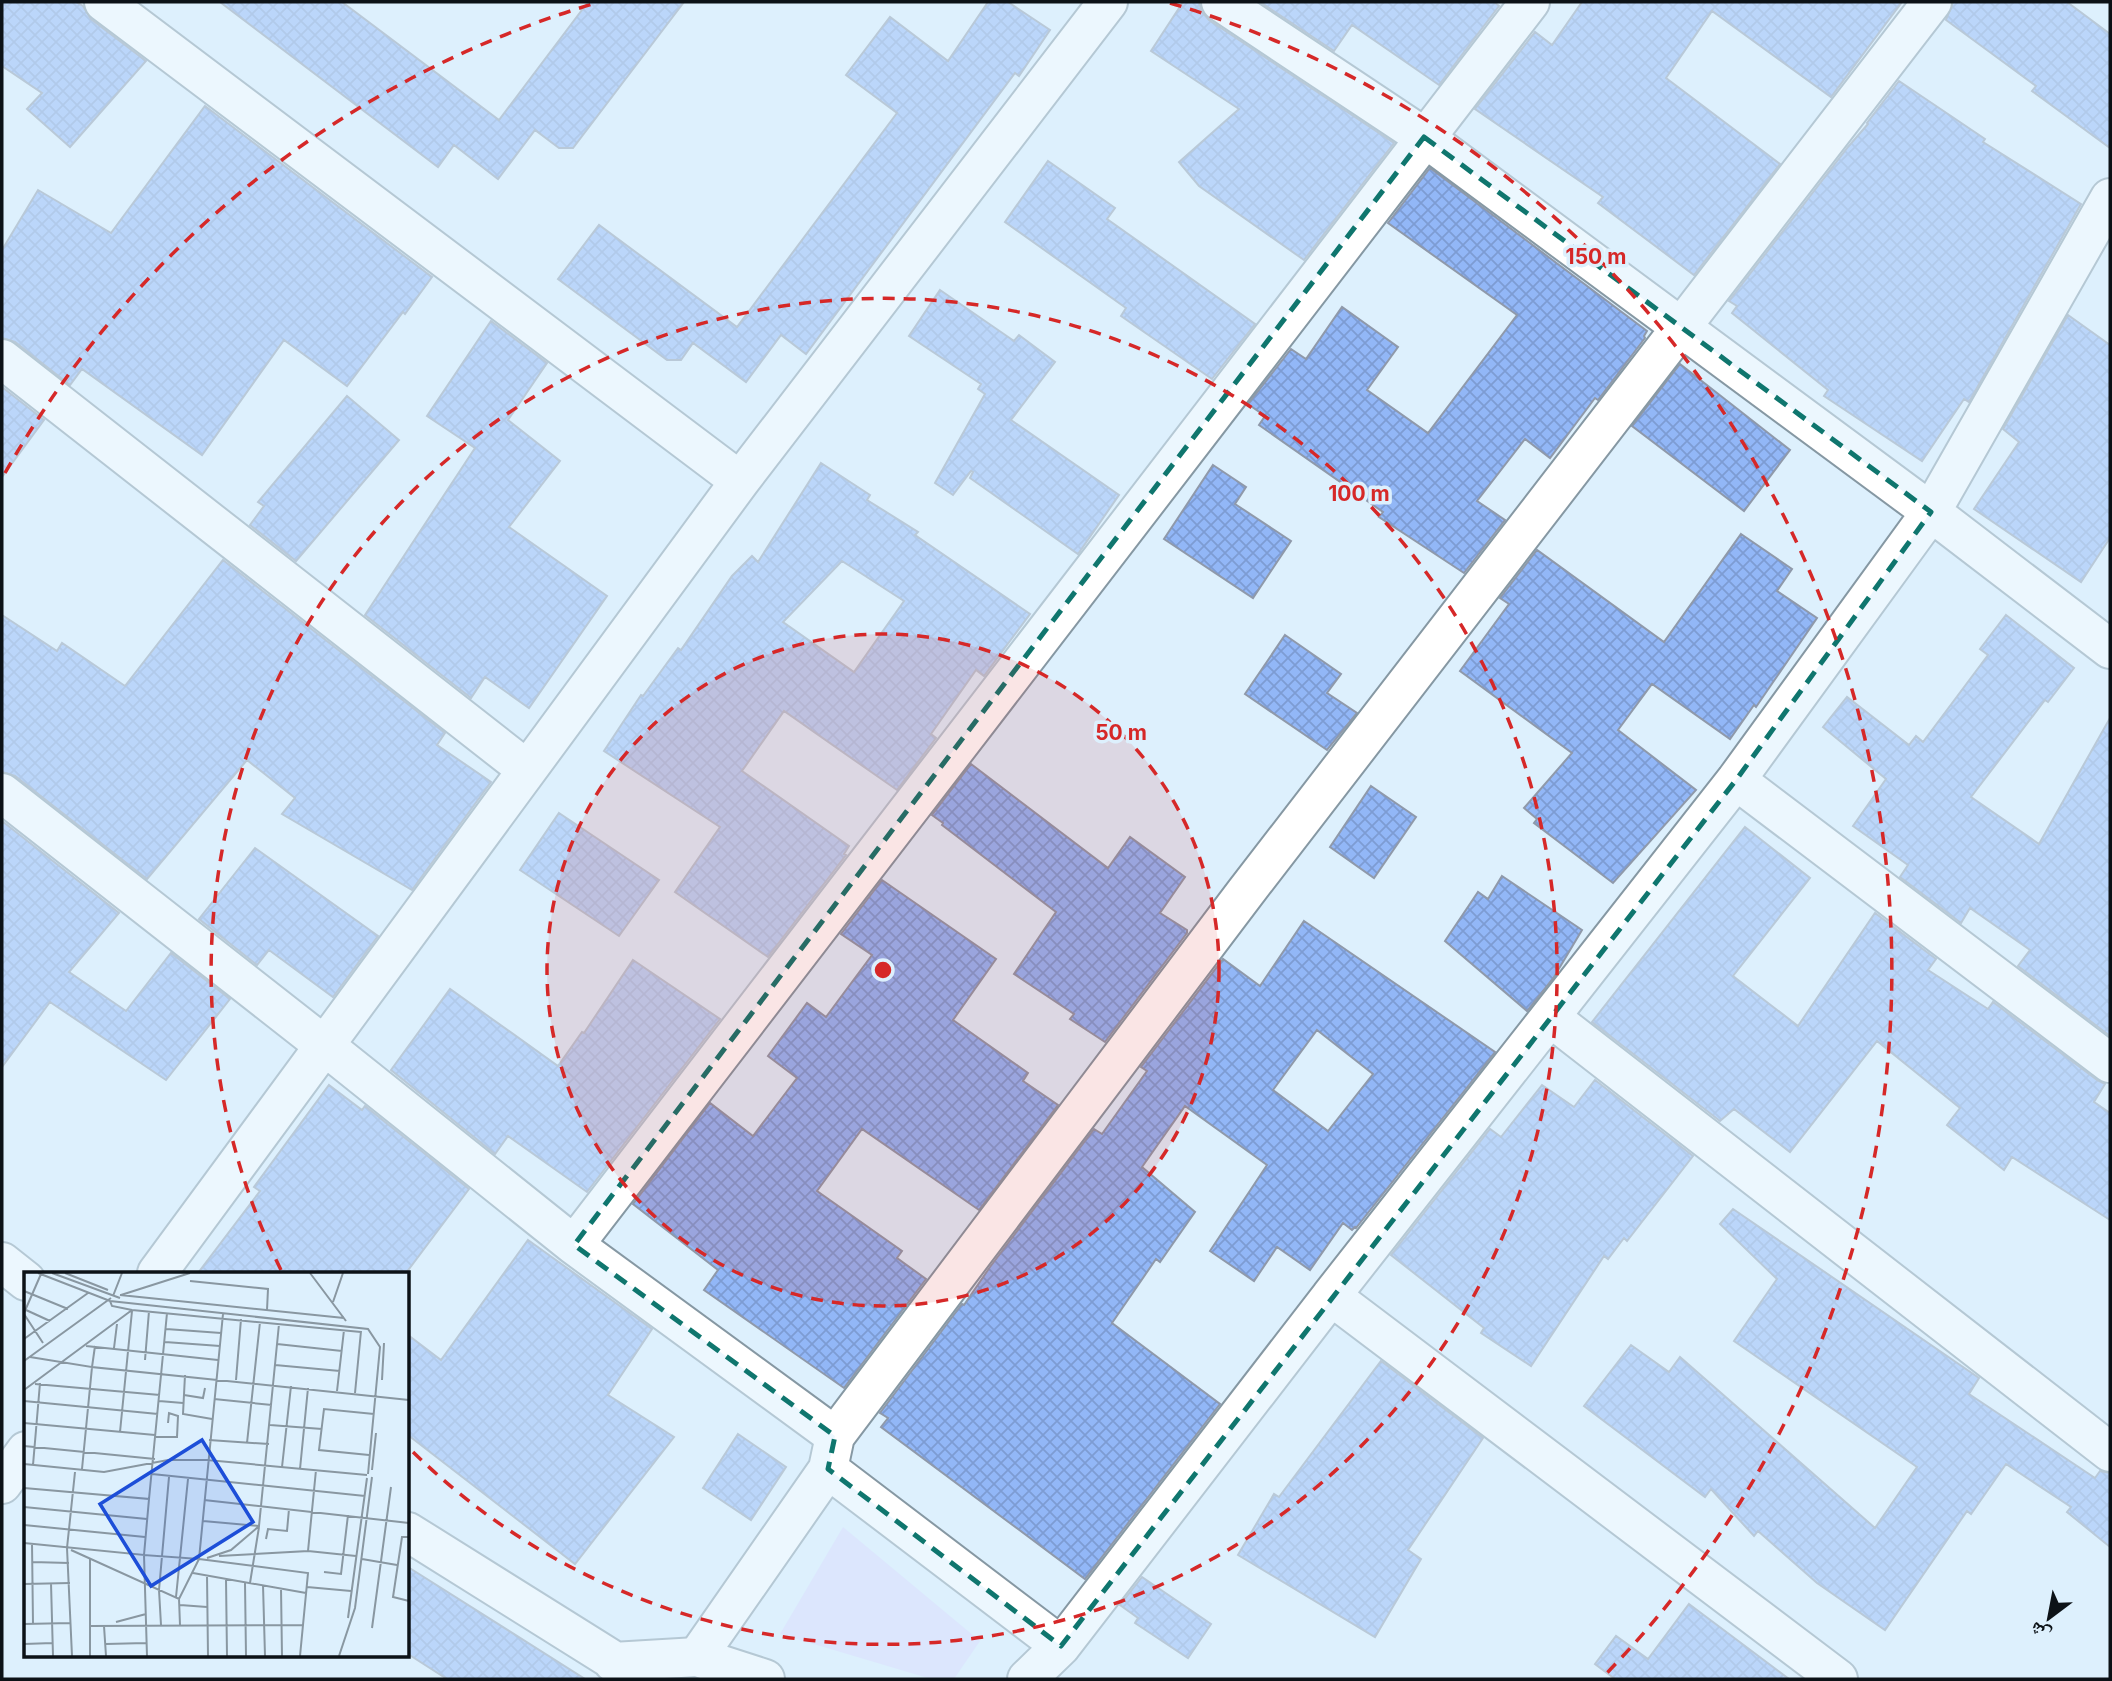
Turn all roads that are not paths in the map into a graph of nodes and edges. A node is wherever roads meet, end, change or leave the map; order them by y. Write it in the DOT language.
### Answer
graph roads {
  1 [pos="104,2"];
  2 [pos="1108,2"];
  3 [pos="1221,2"];
  4 [pos="1530,2"];
  5 [pos="1932,2"];
  6 [pos="1424,137"];
  7 [pos="2110,198"];
  8 [pos="1682,326"];
  9 [pos="2,359"];
  10 [pos="740,481"];
  11 [pos="1931,512"];
  12 [pos="2110,649"];
  13 [pos="526,769"];
  14 [pos="1736,780"];
  15 [pos="2,793"];
  16 [pos="1550,1017"];
  17 [pos="325,1046"];
  18 [pos="2110,1063"];
  19 [pos="574,1245"];
  20 [pos="2,1262"];
  21 [pos="158,1272"];
  22 [pos="24,1279"];
  23 [pos="1331,1296"];
  24 [pos="831,1452"];
  25 [pos="2110,1452"];
  26 [pos="24,1454"];
  27 [pos="2,1484"];
  28 [pos="410,1533"];
  29 [pos="1061,1646"];
  30 [pos="697,1657"];
  31 [pos="628,1671"];
  32 [pos="765,1679"];
  33 [pos="1027,1679"];
  34 [pos="1838,1679"];
  1 -- 10 [label="street"];
  2 -- 10 [label="street"];
  3 -- 6 [label="street"];
  4 -- 6 [label="street"];
  5 -- 8 [label="street"];
  6 -- 8 [label="street"];
  6 -- 19 [label="street"];
  7 -- 11 [label="street"];
  8 -- 11 [label="street"];
  8 -- 24 [label="street"];
  9 -- 13 [label="street"];
  10 -- 13 [label="street"];
  11 -- 12 [label="street"];
  11 -- 14 [label="street"];
  13 -- 17 [label="street"];
  14 -- 16 [label="street"];
  14 -- 18 [label="street"];
  15 -- 17 [label="street"];
  16 -- 23 [label="street"];
  16 -- 25 [label="street"];
  17 -- 19 [label="street"];
  17 -- 21 [label="street"];
  19 -- 24 [label="street"];
  20 -- 22 [label="street"];
  23 -- 29 [label="street"];
  23 -- 34 [label="street"];
  24 -- 29 [label="street"];
  24 -- 30 [label="street"];
  26 -- 27 [label="street"];
  28 -- 31 [label="street"];
  29 -- 33 [label="street"];
  30 -- 31 [label="street"];
  30 -- 32 [label="street"];
}
